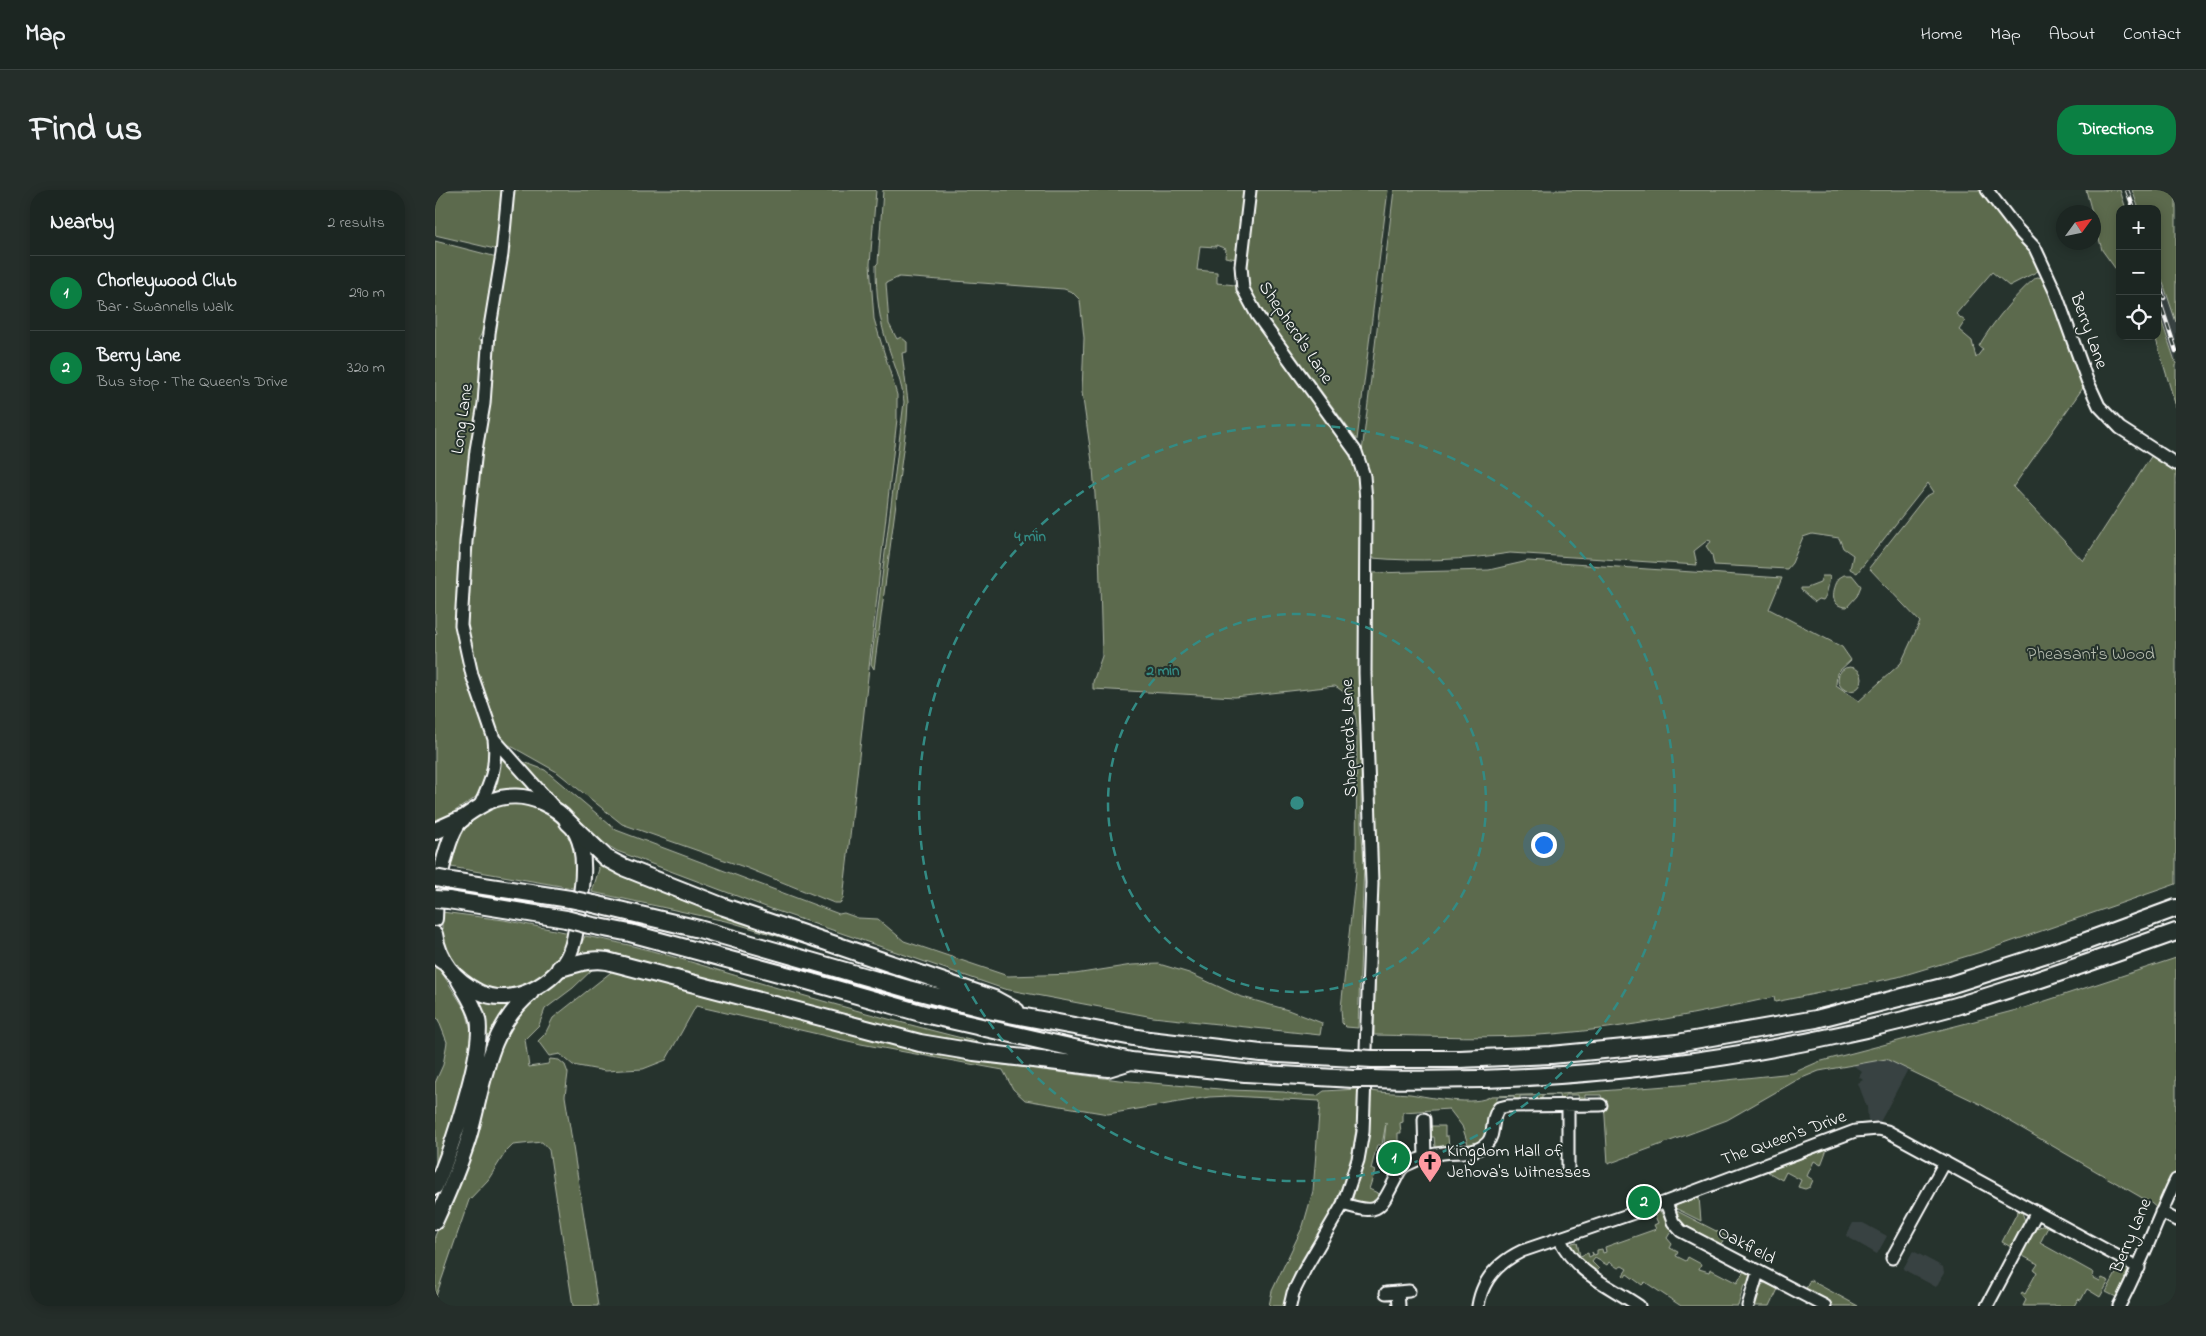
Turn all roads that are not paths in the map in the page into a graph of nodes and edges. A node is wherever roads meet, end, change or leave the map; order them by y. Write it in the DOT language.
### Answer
graph roads {
  1 [pos="508,190"];
  2 [pos="1250,190"];
  3 [pos="1987,190"];
  4 [pos="2176,464"];
  5 [pos="494,739"];
  6 [pos="479,807"];
  7 [pos="563,817"];
  8 [pos="462,819"];
  9 [pos="435,831"];
  10 [pos="435,878"];
  11 [pos="442,900"];
  12 [pos="2176,908"];
  13 [pos="435,919"];
  14 [pos="2176,932"];
  15 [pos="435,934"];
  16 [pos="439,958"];
  17 [pos="560,968"];
  18 [pos="456,976"];
  19 [pos="537,988"];
  20 [pos="1026,1017"];
  21 [pos="1131,1061"];
  22 [pos="1568,1105"];
  23 [pos="1601,1105"];
  24 [pos="1424,1119"];
  25 [pos="1425,1158"];
  26 [pos="454,1159"];
  27 [pos="1945,1162"];
  28 [pos="1568,1168"];
  29 [pos="2176,1180"];
  30 [pos="439,1189"];
  31 [pos="1666,1202"];
  32 [pos="1343,1204"];
  33 [pos="2037,1212"];
  34 [pos="2161,1212"];
  35 [pos="2176,1220"];
  36 [pos="435,1222"];
  37 [pos="1559,1238"];
  38 [pos="1892,1258"];
  39 [pos="2139,1268"];
  40 [pos="1758,1272"];
  41 [pos="1386,1293"];
  42 [pos="1290,1306"];
  43 [pos="1399,1306"];
  44 [pos="1478,1306"];
  45 [pos="1639,1306"];
  46 [pos="1748,1306"];
  47 [pos="1825,1306"];
  48 [pos="1987,1306"];
  49 [pos="2119,1306"];
  1 -- 5 [label="street, Long Lane"];
  2 -- 32 [label="street, Shepherd's Lane"];
  3 -- 4 [label="street, Berry Lane"];
  5 -- 6 [label="street, Long Lane"];
  5 -- 7 [label="street, Long Lane"];
  6 -- 7 [label="main road"];
  6 -- 8 [label="main road"];
  7 -- 17 [label="main road"];
  7 -- 20 [label="highway"];
  8 -- 9 [label="highway"];
  8 -- 13 [label="main road"];
  10 -- 20 [label="highway, bridge"];
  11 -- 21 [label="highway, bridge"];
  12 -- 20 [label="highway, bridge"];
  14 -- 21 [label="highway, bridge"];
  15 -- 16 [label="main road"];
  16 -- 18 [label="main road"];
  17 -- 19 [label="main road"];
  17 -- 21 [label="highway"];
  18 -- 19 [label="main road"];
  18 -- 26 [label="main road"];
  19 -- 26 [label="main road"];
  22 -- 23 [label="street"];
  22 -- 25 [label="street"];
  22 -- 28 [label="street"];
  24 -- 25 [label="street"];
  25 -- 32 [label="street"];
  26 -- 30 [label="main road"];
  27 -- 31 [label="street, The Queen's Drive"];
  27 -- 33 [label="street, The Queen's Drive"];
  27 -- 38 [label="street"];
  29 -- 34 [label="street, Berry Lane"];
  30 -- 36 [label="main road"];
  31 -- 37 [label="street, The Queen's Drive"];
  31 -- 40 [label="street, Oakfield"];
  32 -- 42 [label="street, Shepherd's Lane"];
  33 -- 39 [label="street, The Queen's Drive"];
  33 -- 48 [label="street"];
  34 -- 35 [label="street"];
  34 -- 39 [label="street, Berry Lane"];
  37 -- 44 [label="street, The Queen's Drive"];
  37 -- 45 [label="street"];
  39 -- 49 [label="street, Berry Lane"];
  40 -- 46 [label="street"];
  40 -- 47 [label="street, Oakfield"];
  41 -- 43 [label="street"];
}
